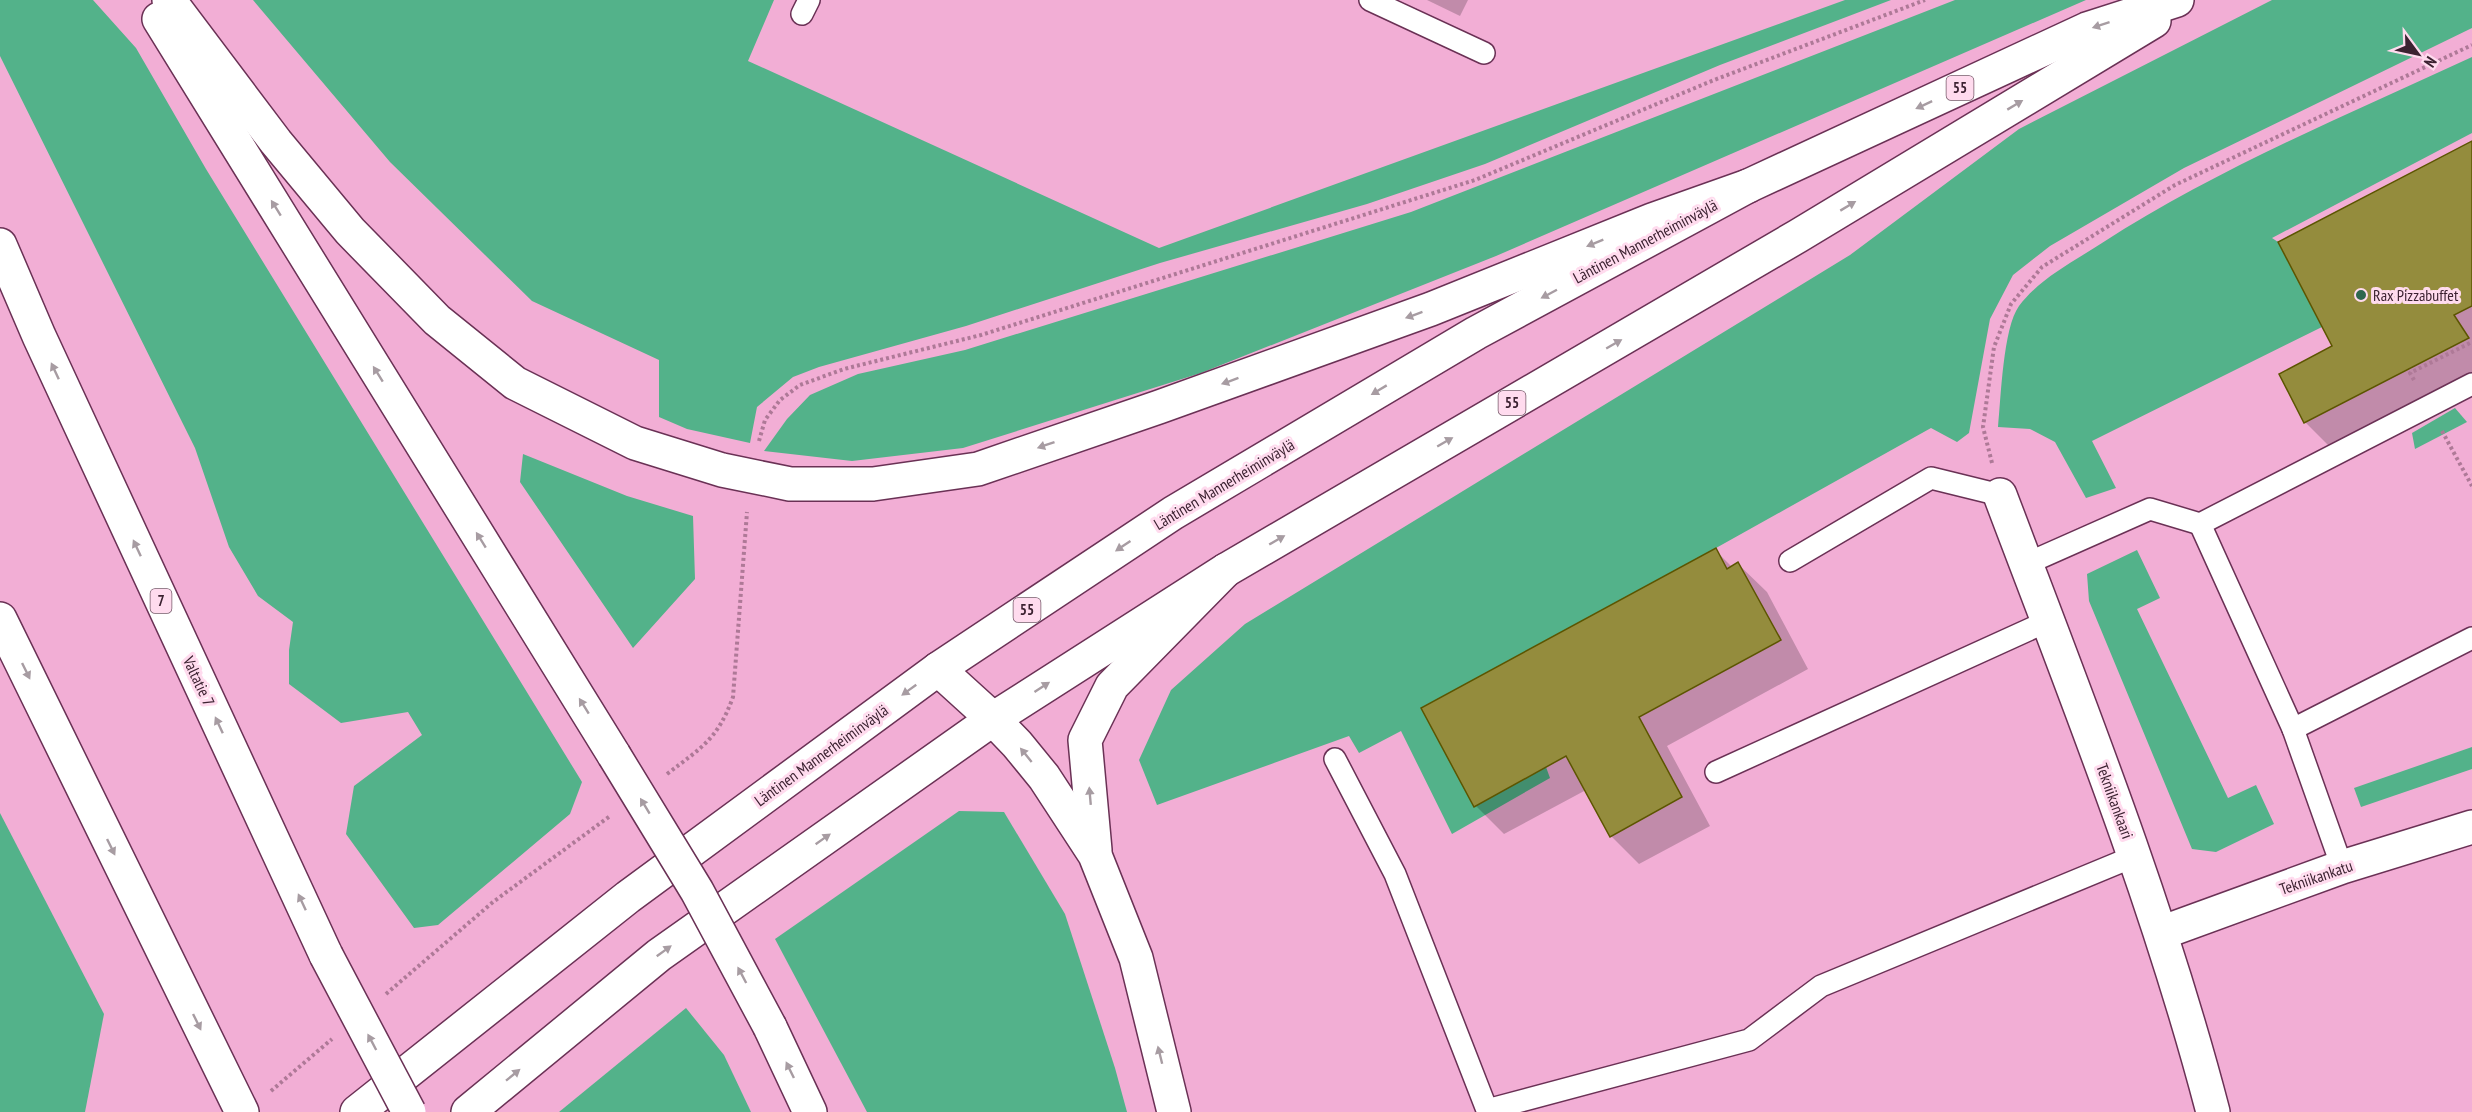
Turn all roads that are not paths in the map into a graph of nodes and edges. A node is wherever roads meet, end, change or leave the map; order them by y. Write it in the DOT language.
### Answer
graph roads {
  1 [pos="147,0"];
  2 [pos="169,0"];
  3 [pos="1370,0"];
  4 [pos="2177,0"];
  5 [pos="2188,0"];
  6 [pos="1484,53"];
  7 [pos="1748,186"];
  8 [pos="0,245"];
  9 [pos="2472,384"];
  10 [pos="2000,495"];
  11 [pos="2200,524"];
  12 [pos="1790,561"];
  13 [pos="2026,564"];
  14 [pos="1226,570"];
  15 [pos="0,619"];
  16 [pos="2048,621"];
  17 [pos="2471,639"];
  18 [pos="938,669"];
  19 [pos="993,719"];
  20 [pos="2293,729"];
  21 [pos="1335,759"];
  22 [pos="1716,772"];
  23 [pos="2472,827"];
  24 [pos="1095,855"];
  25 [pos="2136,856"];
  26 [pos="2342,867"];
  27 [pos="2161,933"];
  28 [pos="253,1104"];
  29 [pos="357,1112"];
  30 [pos="409,1112"];
  31 [pos="468,1112"];
  32 [pos="810,1112"];
  33 [pos="1174,1112"];
  34 [pos="2213,1112"];
  32 -- 1 [label="main road, one-way, bridge"];
  7 -- 2 [label="main road, one-way"];
  3 -- 6 [label="lane"];
  4 -- 7 [label="main road, Läntinen Mannerheiminväylä / 55, one-way"];
  14 -- 5 [label="main road, 55, one-way"];
  7 -- 18 [label="main road, Läntinen Mannerheiminväylä / 55, one-way"];
  30 -- 8 [label="main road, Valtatie 7 / 7, one-way, bridge"];
  9 -- 11 [label="lane"];
  10 -- 12 [label="lane"];
  10 -- 13 [label="main road, Tekniikankaari"];
  11 -- 13 [label="lane"];
  11 -- 20 [label="lane"];
  13 -- 16 [label="main road, Tekniikankaari"];
  19 -- 14 [label="main road, 55, one-way"];
  24 -- 14 [label="main road, one-way"];
  15 -- 28 [label="main road, one-way"];
  16 -- 22 [label="lane"];
  16 -- 25 [label="main road, Tekniikankaari"];
  17 -- 20 [label="lane"];
  18 -- 19 [label="main road"];
  18 -- 29 [label="main road, Läntinen Mannerheiminväylä / 55, one-way"];
  24 -- 19 [label="main road, one-way"];
  31 -- 19 [label="main road, 55, one-way"];
  20 -- 26 [label="lane"];
  21 -- 25 [label="lane"];
  23 -- 26 [label="main road, Tekniikankatu"];
  33 -- 24 [label="main road, one-way"];
  25 -- 27 [label="main road, Tekniikankaari"];
  26 -- 27 [label="main road, Tekniikankatu"];
  27 -- 34 [label="main road, Tekniikankaari"];
}
